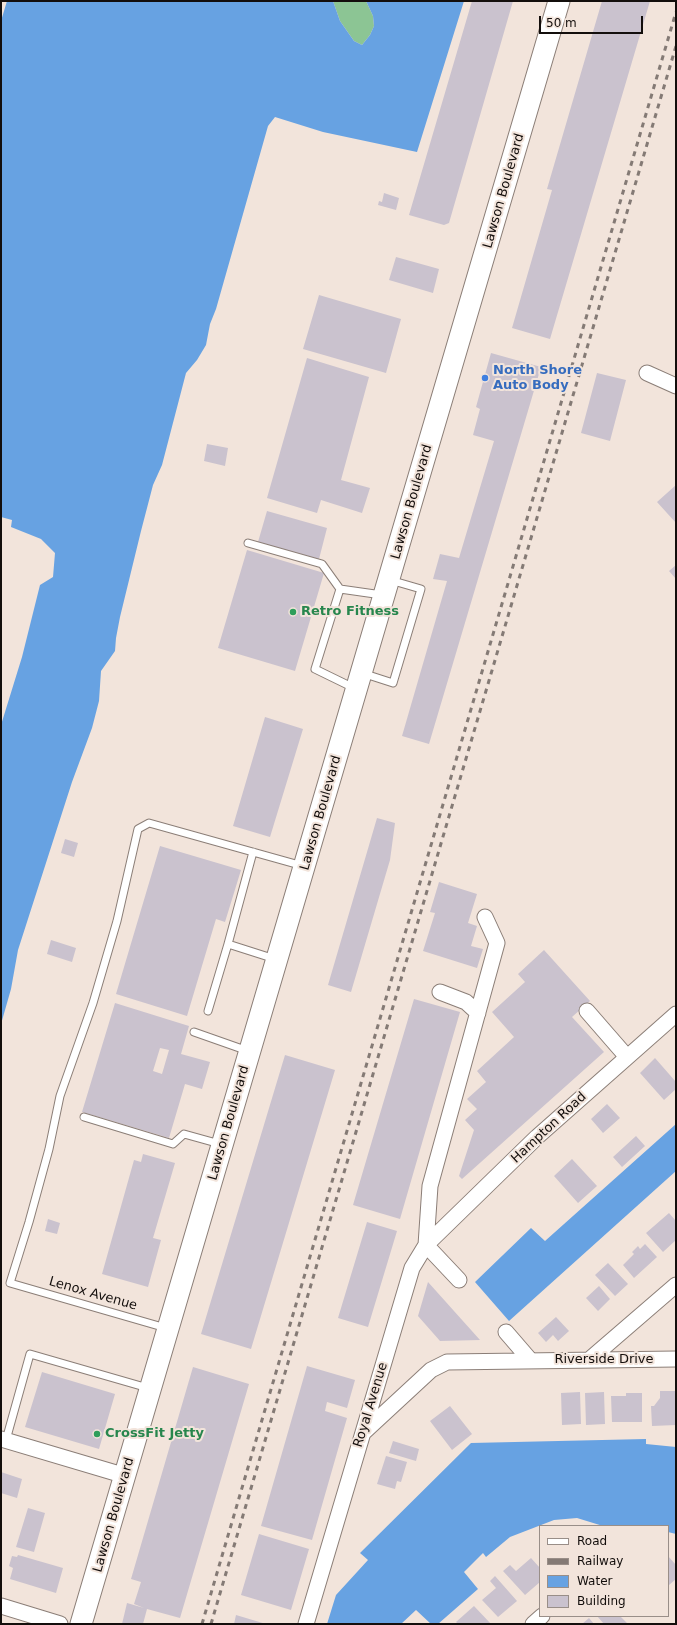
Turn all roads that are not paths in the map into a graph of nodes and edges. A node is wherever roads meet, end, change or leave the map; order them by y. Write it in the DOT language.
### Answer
graph roads {
  1 [pos="560,1"];
  2 [pos="647,373"];
  3 [pos="676,386"];
  4 [pos="248,543"];
  5 [pos="387,588"];
  6 [pos="340,589"];
  7 [pos="359,682"];
  8 [pos="253,852"];
  9 [pos="305,867"];
  10 [pos="485,917"];
  11 [pos="228,944"];
  12 [pos="277,960"];
  13 [pos="440,992"];
  14 [pos="208,1011"];
  15 [pos="587,1012"];
  16 [pos="478,1013"];
  17 [pos="676,1014"];
  18 [pos="194,1032"];
  19 [pos="250,1051"];
  20 [pos="628,1057"];
  21 [pos="84,1117"];
  22 [pos="222,1145"];
  23 [pos="426,1245"];
  24 [pos="458,1280"];
  25 [pos="676,1285"];
  26 [pos="169,1328"];
  27 [pos="506,1332"];
  28 [pos="676,1359"];
  29 [pos="531,1360"];
  30 [pos="589,1360"];
  31 [pos="151,1389"];
  32 [pos="363,1433"];
  33 [pos="3,1440"];
  34 [pos="126,1476"];
  35 [pos="1,1606"];
  36 [pos="541,1617"];
  37 [pos="60,1624"];
  38 [pos="81,1624"];
  39 [pos="306,1624"];
  40 [pos="533,1624"];
  1 -- 5 [label="main road, Lawson Boulevard"];
  2 -- 3 [label="street"];
  4 -- 6 [label="lane"];
  5 -- 6 [label="lane"];
  5 -- 7 [label="main road, Lawson Boulevard"];
  5 -- 7 [label="lane"];
  6 -- 7 [label="lane"];
  7 -- 9 [label="main road, Lawson Boulevard"];
  8 -- 9 [label="lane"];
  8 -- 11 [label="lane"];
  8 -- 26 [label="lane, Lenox Avenue"];
  9 -- 12 [label="main road, Lawson Boulevard"];
  10 -- 16 [label="street, Royal Avenue"];
  11 -- 12 [label="lane"];
  11 -- 14 [label="lane"];
  12 -- 19 [label="main road, Lawson Boulevard"];
  13 -- 16 [label="street"];
  15 -- 20 [label="street"];
  16 -- 23 [label="street, Royal Avenue"];
  17 -- 20 [label="street, Hampton Road"];
  18 -- 19 [label="lane"];
  19 -- 22 [label="main road, Lawson Boulevard"];
  20 -- 23 [label="street, Hampton Road"];
  21 -- 22 [label="lane"];
  22 -- 26 [label="main road, Lawson Boulevard"];
  23 -- 24 [label="street"];
  23 -- 32 [label="street, Royal Avenue"];
  25 -- 30 [label="street"];
  26 -- 31 [label="main road, Lawson Boulevard"];
  27 -- 29 [label="street"];
  28 -- 30 [label="street, Riverside Drive"];
  29 -- 30 [label="street, Riverside Drive"];
  29 -- 32 [label="street, Riverside Drive"];
  31 -- 33 [label="lane"];
  31 -- 34 [label="main road, Lawson Boulevard"];
  32 -- 39 [label="street, Royal Avenue"];
  33 -- 34 [label="street"];
  34 -- 38 [label="main road, Lawson Boulevard"];
  35 -- 37 [label="street"];
  36 -- 40 [label="street"];
}
